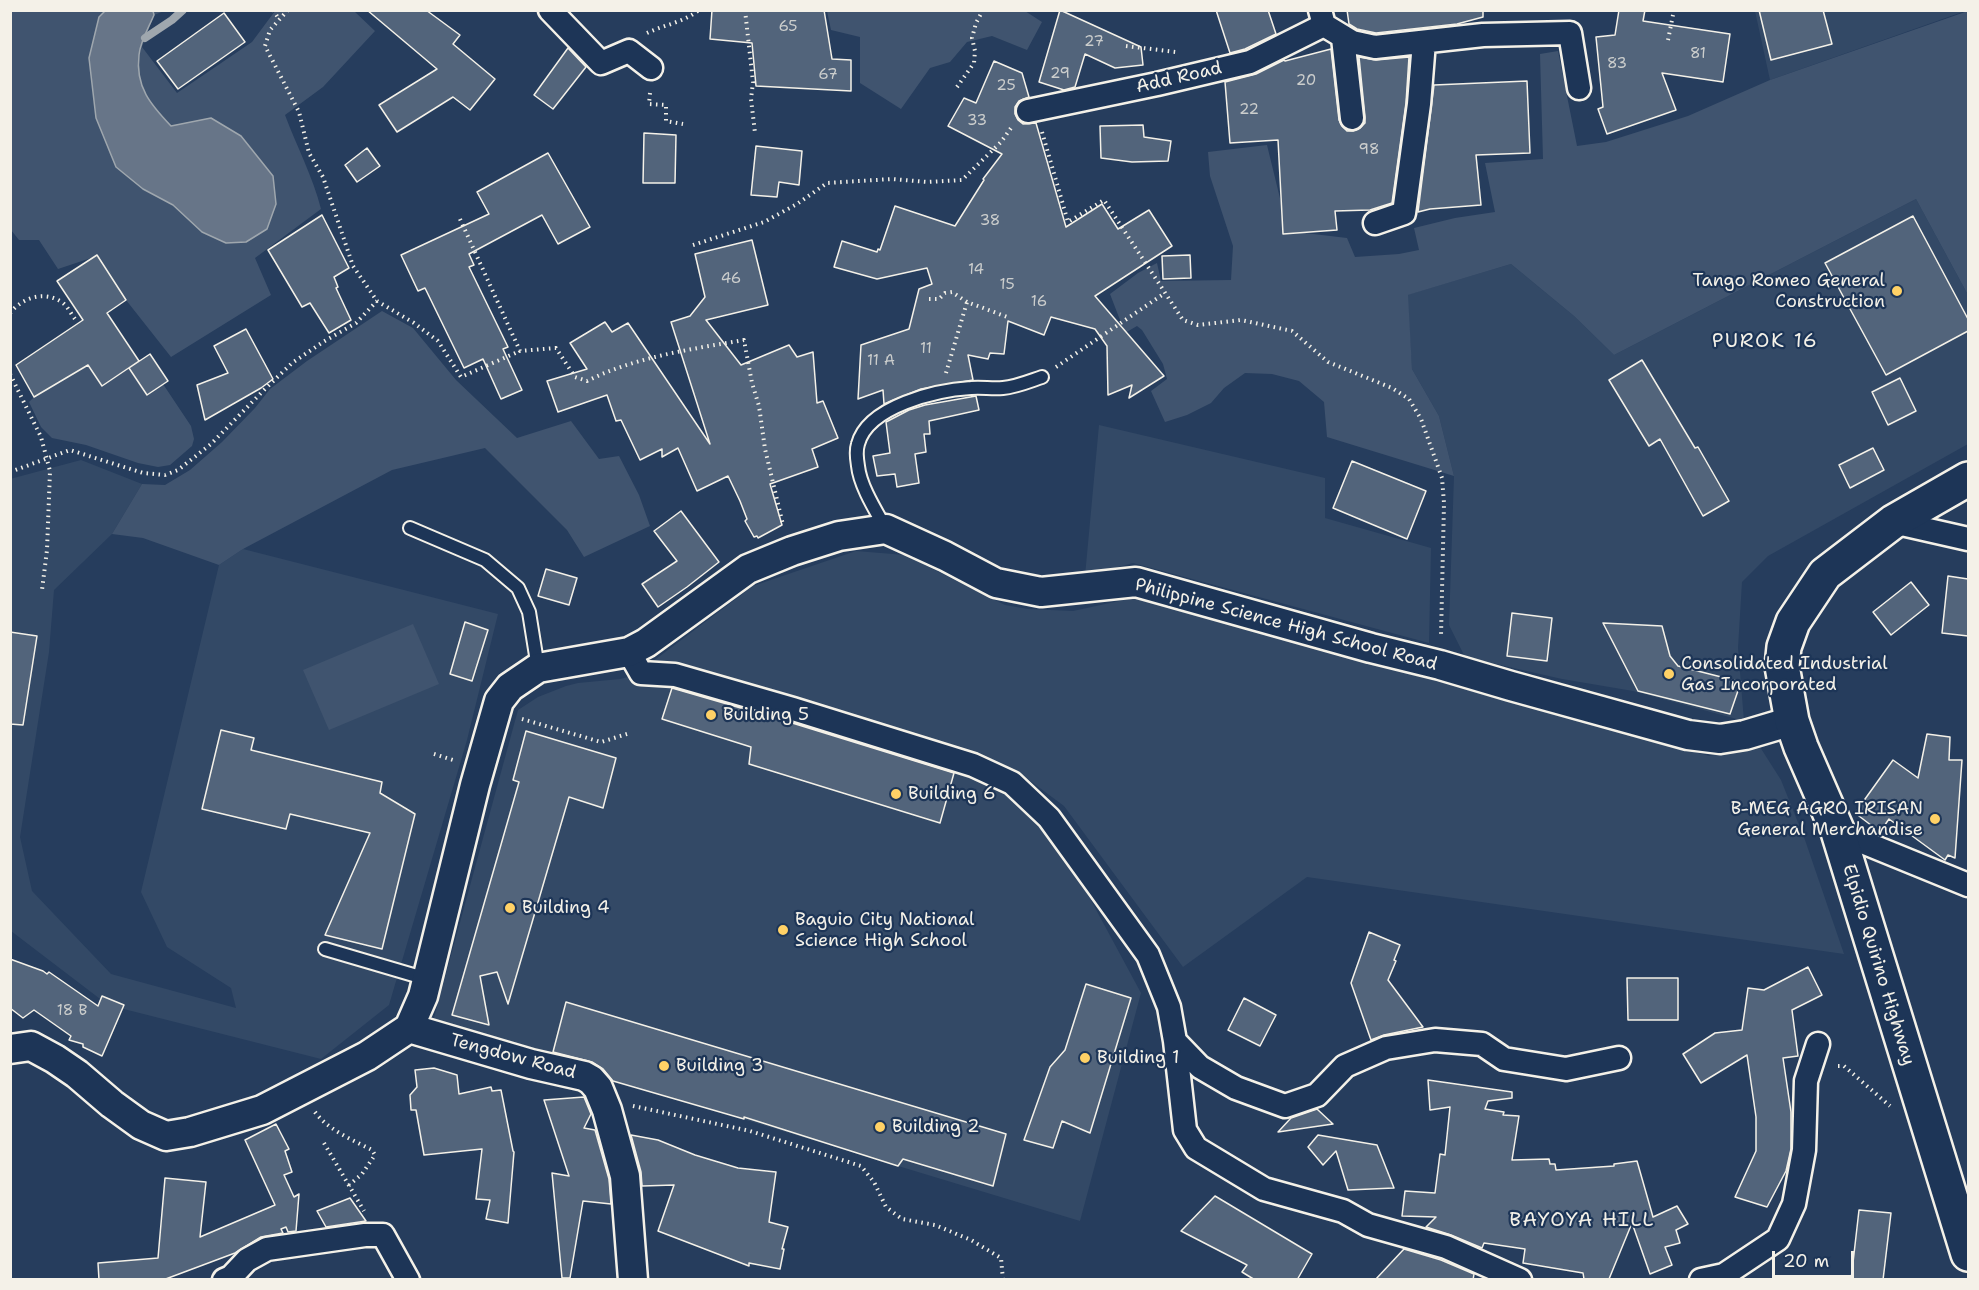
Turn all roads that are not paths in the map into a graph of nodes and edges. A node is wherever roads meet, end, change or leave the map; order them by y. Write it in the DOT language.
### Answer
graph roads {
  1 [pos="550,10"];
  2 [pos="1322,18"];
  3 [pos="1343,38"];
  4 [pos="1424,42"];
  5 [pos="651,68"];
  6 [pos="1579,88"];
  7 [pos="1031,110"];
  8 [pos="1352,118"];
  9 [pos="1375,223"];
  10 [pos="1042,377"];
  11 [pos="1968,479"];
  12 [pos="1893,522"];
  13 [pos="410,528"];
  14 [pos="886,529"];
  15 [pos="1968,539"];
  16 [pos="629,652"];
  17 [pos="538,669"];
  18 [pos="1792,721"];
  19 [pos="1838,832"];
  20 [pos="1968,885"];
  21 [pos="325,949"];
  22 [pos="428,980"];
  23 [pos="409,1028"];
  24 [pos="1175,1041"];
  25 [pos="1818,1044"];
  26 [pos="10,1049"];
  27 [pos="1619,1058"];
  28 [pos="1968,1254"];
  29 [pos="224,1280"];
  30 [pos="408,1280"];
  31 [pos="633,1280"];
  32 [pos="1520,1280"];
  33 [pos="1701,1280"];
  1 -- 5 [label="street"];
  2 -- 3 [label="street, Add Road"];
  2 -- 7 [label="street, Add Road"];
  3 -- 4 [label="street, Add Road"];
  3 -- 8 [label="street"];
  4 -- 6 [label="street, Add Road"];
  4 -- 9 [label="street"];
  10 -- 14 [label="lane"];
  11 -- 12 [label="highway, Elpidio Quirino Highway"];
  12 -- 15 [label="street"];
  12 -- 18 [label="highway, Elpidio Quirino Highway"];
  13 -- 17 [label="lane"];
  14 -- 16 [label="street"];
  14 -- 18 [label="street, Philippine Science High School Road"];
  16 -- 17 [label="street"];
  16 -- 24 [label="street"];
  17 -- 22 [label="street"];
  18 -- 19 [label="highway, Elpidio Quirino Highway"];
  19 -- 20 [label="street"];
  19 -- 28 [label="highway, Elpidio Quirino Highway"];
  21 -- 22 [label="lane"];
  22 -- 23 [label="street"];
  23 -- 26 [label="street"];
  23 -- 31 [label="street, Tengdow Road"];
  24 -- 27 [label="street"];
  24 -- 32 [label="street"];
  25 -- 33 [label="street"];
  29 -- 30 [label="street"];
}
